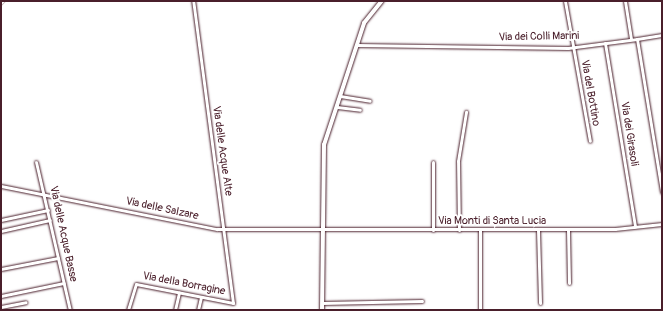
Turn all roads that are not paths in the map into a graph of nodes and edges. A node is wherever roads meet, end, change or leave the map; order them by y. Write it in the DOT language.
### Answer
graph roads {
  1 [pos="192,1"];
  2 [pos="382,1"];
  3 [pos="565,1"];
  4 [pos="625,1"];
  5 [pos="662,35"];
  6 [pos="631,39"];
  7 [pos="637,39"];
  8 [pos="605,43"];
  9 [pos="357,45"];
  10 [pos="573,47"];
  11 [pos="340,96"];
  12 [pos="370,101"];
  13 [pos="337,107"];
  14 [pos="360,110"];
  15 [pos="466,112"];
  16 [pos="590,142"];
  17 [pos="36,162"];
  18 [pos="434,162"];
  19 [pos="1,186"];
  20 [pos="662,192"];
  21 [pos="44,195"];
  22 [pos="48,210"];
  23 [pos="1,220"];
  24 [pos="50,220"];
  25 [pos="662,224"];
  26 [pos="635,227"];
  27 [pos="224,229"];
  28 [pos="321,230"];
  29 [pos="433,230"];
  30 [pos="459,230"];
  31 [pos="480,230"];
  32 [pos="538,230"];
  33 [pos="568,230"];
  34 [pos="1,231"];
  35 [pos="58,258"];
  36 [pos="1,269"];
  37 [pos="64,283"];
  38 [pos="569,283"];
  39 [pos="179,292"];
  40 [pos="1,296"];
  41 [pos="201,297"];
  42 [pos="422,301"];
  43 [pos="26,302"];
  44 [pos="233,303"];
  45 [pos="322,303"];
  46 [pos="540,303"];
  47 [pos="1,307"];
  48 [pos="70,310"];
  49 [pos="128,310"];
  50 [pos="175,310"];
  51 [pos="198,310"];
  52 [pos="322,310"];
  53 [pos="480,310"];
  1 -- 27 [label="street, Via delle Acque Alte"];
  2 -- 9 [label="main road"];
  3 -- 10 [label="street, Via del Bottino"];
  4 -- 6 [label="street"];
  5 -- 7 [label="street, Via dei Colli Marini"];
  6 -- 7 [label="street, Via dei Colli Marini"];
  6 -- 8 [label="street, Via dei Colli Marini"];
  7 -- 20 [label="street"];
  8 -- 10 [label="street, Via dei Colli Marini"];
  8 -- 26 [label="street, Via dei Girasoli"];
  9 -- 10 [label="street, Via dei Colli Marini"];
  9 -- 11 [label="main road"];
  10 -- 16 [label="street, Via del Bottino"];
  11 -- 12 [label="street"];
  11 -- 13 [label="main road"];
  13 -- 14 [label="street"];
  13 -- 28 [label="main road"];
  15 -- 30 [label="street"];
  17 -- 21 [label="street, Via delle Acque Basse"];
  18 -- 29 [label="street"];
  19 -- 21 [label="street, Via delle Salzare"];
  21 -- 22 [label="street, Via delle Acque Basse"];
  21 -- 27 [label="street, Via delle Salzare"];
  22 -- 23 [label="street"];
  22 -- 24 [label="street, Via delle Acque Basse"];
  24 -- 34 [label="street"];
  24 -- 35 [label="street, Via delle Acque Basse"];
  25 -- 26 [label="street, Via Monti di Santa Lucia"];
  26 -- 33 [label="street, Via Monti di Santa Lucia"];
  27 -- 28 [label="street, Via delle Salzare"];
  27 -- 44 [label="street, Via delle Acque Alte"];
  28 -- 29 [label="street, Via Monti di Santa Lucia"];
  28 -- 45 [label="main road"];
  29 -- 30 [label="street, Via Monti di Santa Lucia"];
  30 -- 31 [label="street, Via Monti di Santa Lucia"];
  31 -- 32 [label="street, Via Monti di Santa Lucia"];
  31 -- 53 [label="street"];
  32 -- 33 [label="street, Via Monti di Santa Lucia"];
  32 -- 46 [label="street"];
  33 -- 38 [label="street"];
  35 -- 36 [label="street"];
  35 -- 37 [label="street, Via delle Acque Basse"];
  37 -- 40 [label="street"];
  37 -- 48 [label="street, Via delle Acque Basse"];
  39 -- 41 [label="street, Via della Borragine"];
  39 -- 49 [label="street, Via della Borragine"];
  39 -- 50 [label="street"];
  41 -- 44 [label="street, Via della Borragine"];
  41 -- 51 [label="street"];
  42 -- 45 [label="street"];
  43 -- 47 [label="street"];
  45 -- 52 [label="main road"];
}
